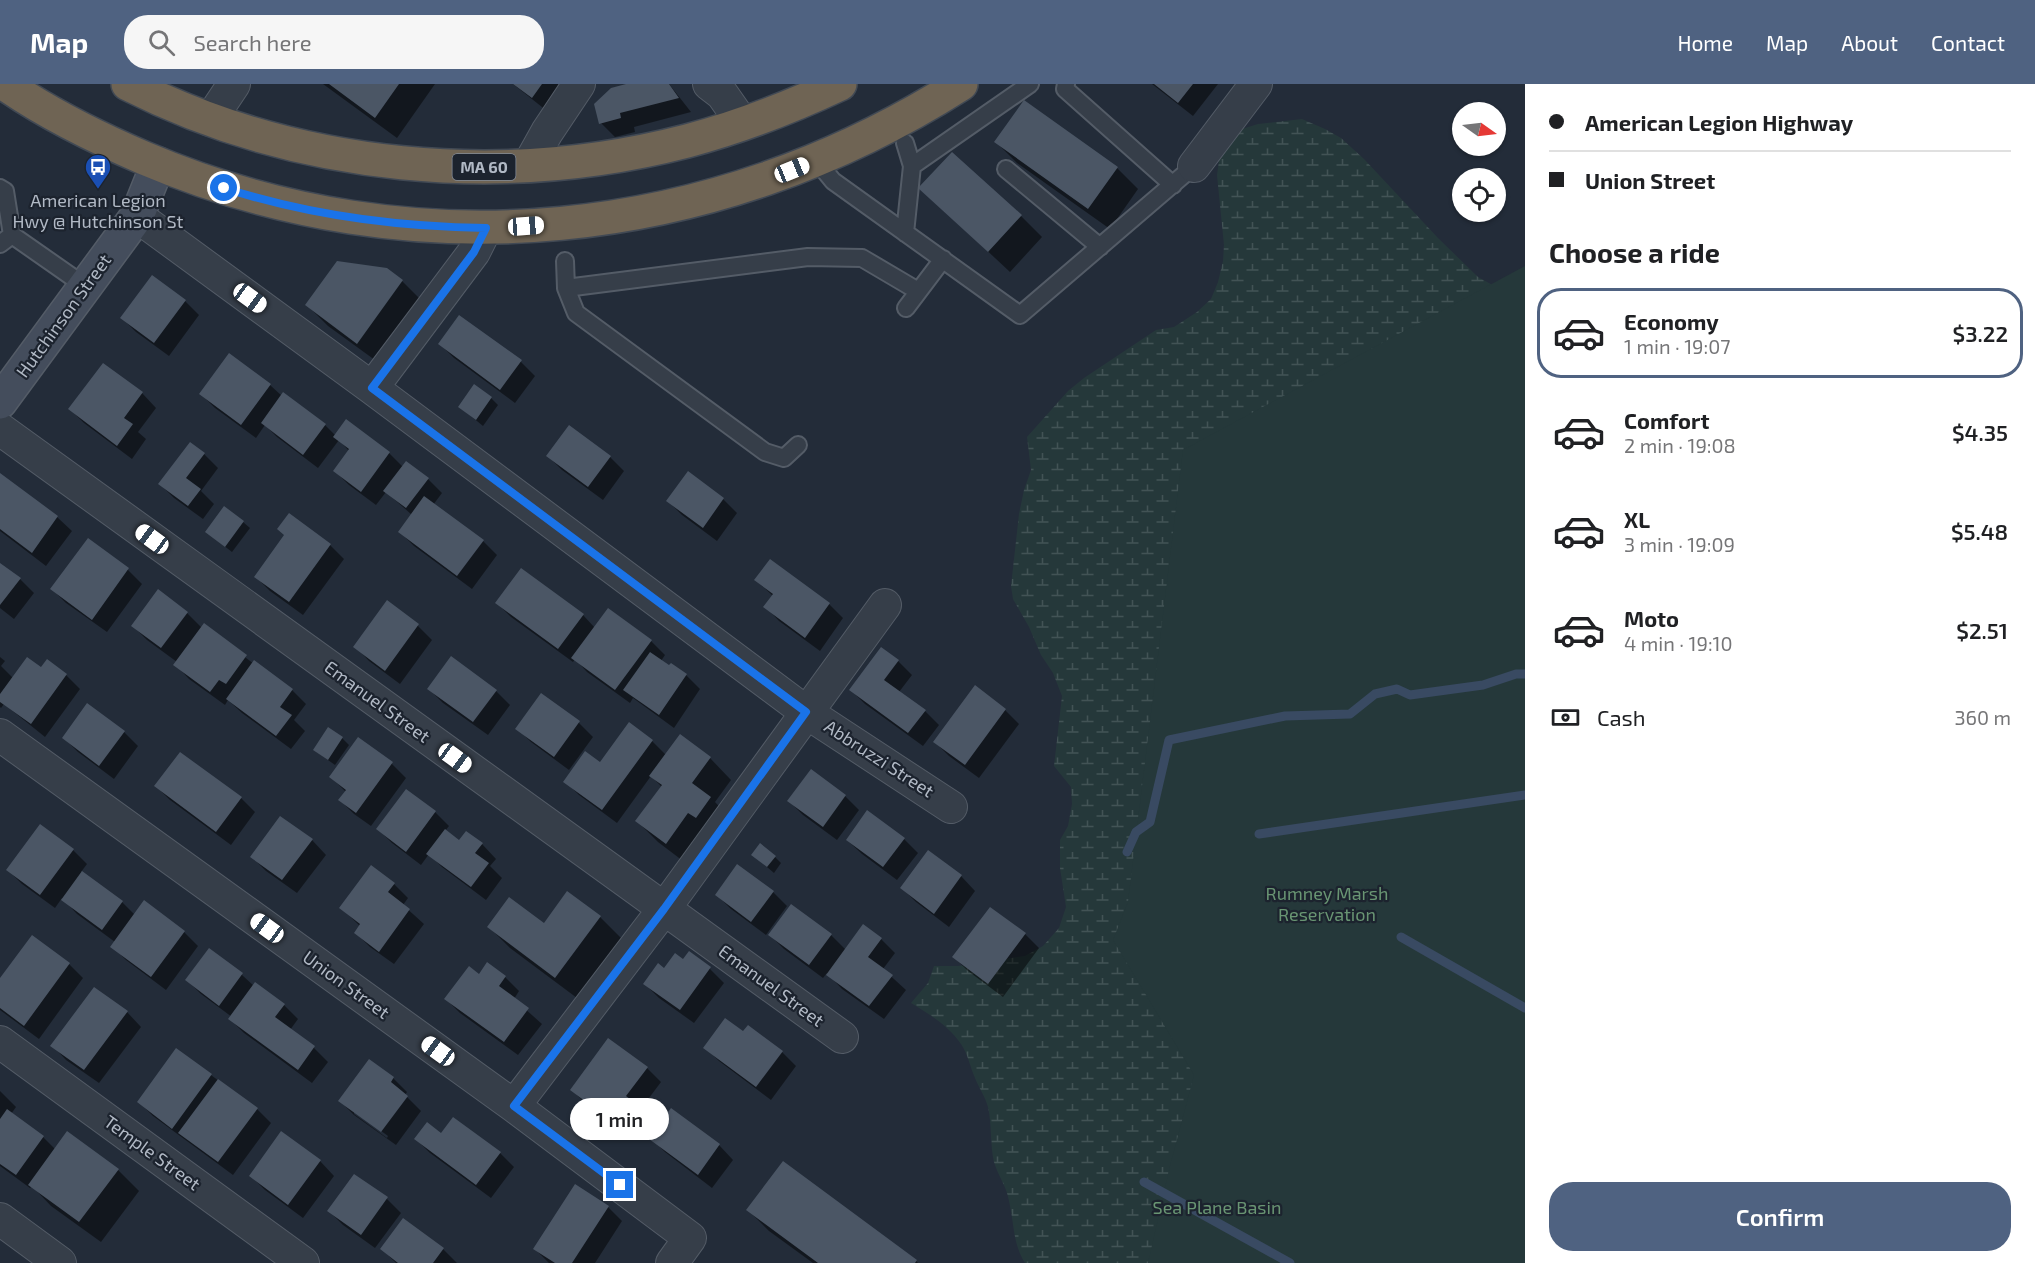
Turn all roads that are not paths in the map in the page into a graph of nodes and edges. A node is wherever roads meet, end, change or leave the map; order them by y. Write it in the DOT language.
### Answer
graph roads {
  1 [pos="5,84"];
  2 [pos="128,84"];
  3 [pos="234,84"];
  4 [pos="579,84"];
  5 [pos="709,84"];
  6 [pos="840,84"];
  7 [pos="961,84"];
  8 [pos="1030,84"];
  9 [pos="1066,84"];
  10 [pos="1256,84"];
  11 [pos="210,120"];
  12 [pos="743,124"];
  13 [pos="905,143"];
  14 [pos="816,160"];
  15 [pos="158,164"];
  16 [pos="528,166"];
  17 [pos="912,166"];
  18 [pos="1006,169"];
  19 [pos="1183,176"];
  20 [pos="0,188"];
  21 [pos="136,216"];
  22 [pos="486,228"];
  23 [pos="905,232"];
  24 [pos="6,240"];
  25 [pos="1100,247"];
  26 [pos="943,259"];
  27 [pos="565,261"];
  28 [pos="85,286"];
  29 [pos="566,288"];
  30 [pos="918,291"];
  31 [pos="906,308"];
  32 [pos="372,388"];
  33 [pos="0,402"];
  34 [pos="0,429"];
  35 [pos="798,445"];
  36 [pos="885,605"];
  37 [pos="806,712"];
  38 [pos="0,735"];
  39 [pos="951,807"];
  40 [pos="664,909"];
  41 [pos="842,1037"];
  42 [pos="0,1042"];
  43 [pos="514,1106"];
  44 [pos="0,1219"];
  45 [pos="60,1263"];
  46 [pos="303,1263"];
  47 [pos="672,1263"];
  1 -- 15 [label="highway"];
  2 -- 11 [label="highway, MA 60"];
  3 -- 11 [label="street"];
  4 -- 16 [label="street"];
  5 -- 12 [label="street"];
  6 -- 12 [label="highway, MA 60"];
  7 -- 14 [label="highway"];
  8 -- 17 [label="lane"];
  9 -- 19 [label="lane"];
  10 -- 19 [label="street"];
  11 -- 16 [label="highway, MA 60"];
  12 -- 16 [label="highway, MA 60"];
  13 -- 17 [label="lane"];
  14 -- 22 [label="highway"];
  14 -- 23 [label="lane"];
  15 -- 21 [label="street, Hutchinson Street"];
  15 -- 22 [label="highway"];
  17 -- 23 [label="lane"];
  18 -- 25 [label="lane"];
  19 -- 25 [label="lane"];
  20 -- 24 [label="lane"];
  21 -- 28 [label="street, Hutchinson Street"];
  21 -- 32 [label="street, Abbruzzi Street"];
  22 -- 32 [label="street"];
  23 -- 26 [label="lane"];
  24 -- 28 [label="lane"];
  25 -- 26 [label="lane"];
  26 -- 30 [label="lane"];
  27 -- 29 [label="lane"];
  28 -- 33 [label="street, Hutchinson Street"];
  29 -- 30 [label="lane"];
  29 -- 35 [label="lane"];
  30 -- 31 [label="lane"];
  32 -- 37 [label="street, Abbruzzi Street"];
  34 -- 40 [label="street, Emanuel Street"];
  36 -- 37 [label="street"];
  37 -- 39 [label="street, Abbruzzi Street"];
  37 -- 40 [label="street"];
  38 -- 43 [label="street, Union Street"];
  40 -- 41 [label="street, Emanuel Street"];
  40 -- 43 [label="street"];
  42 -- 46 [label="street, Temple Street"];
  43 -- 47 [label="street, Union Street"];
  44 -- 45 [label="street"];
}
